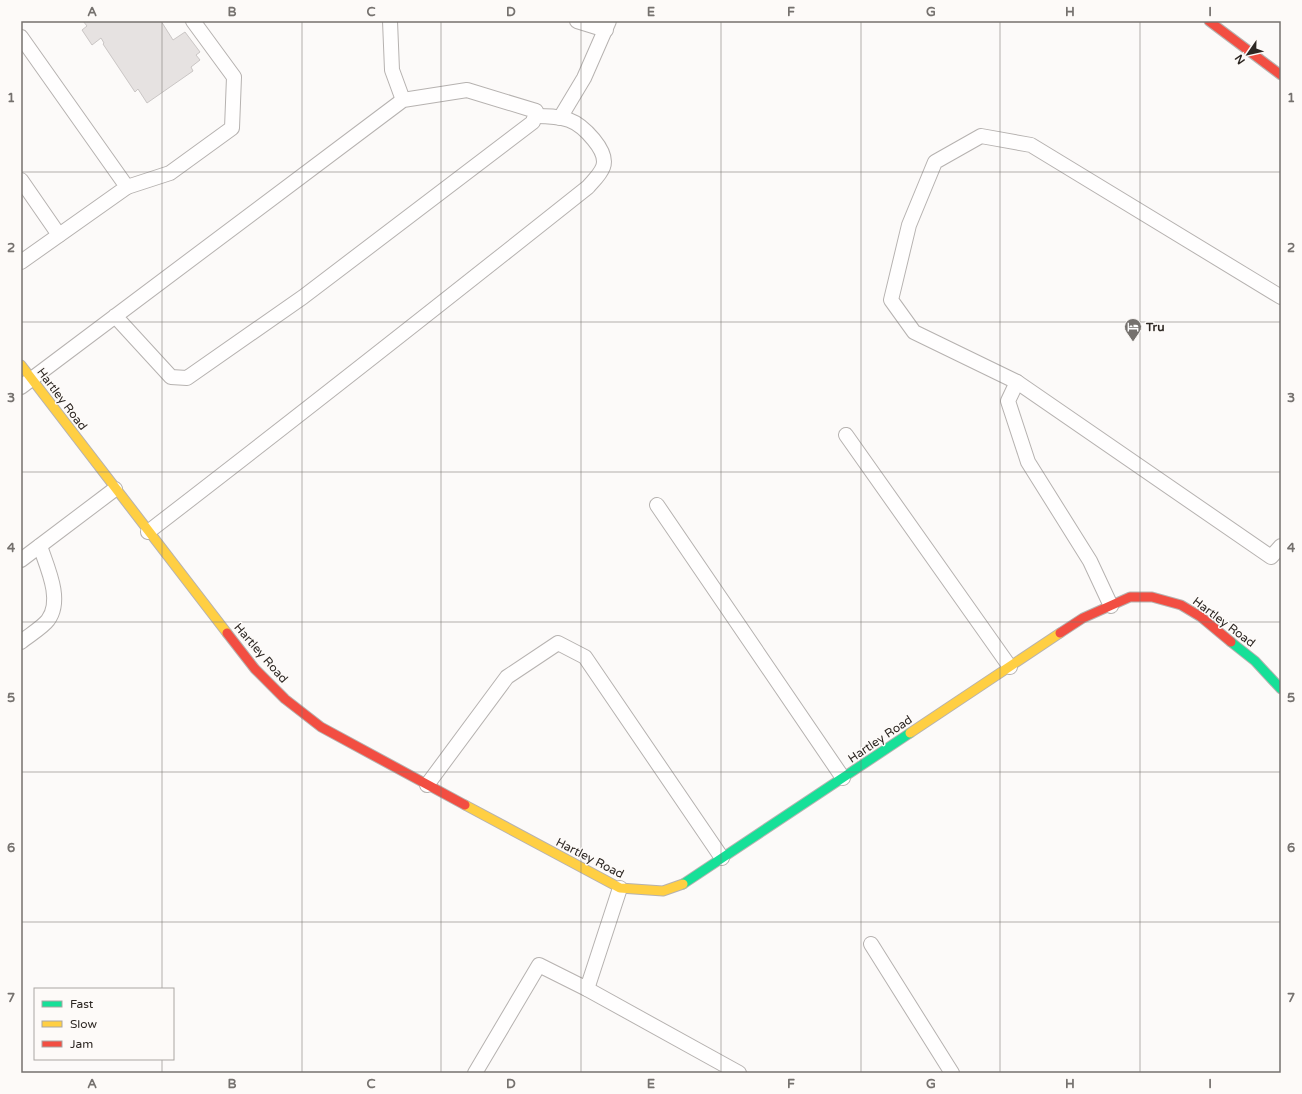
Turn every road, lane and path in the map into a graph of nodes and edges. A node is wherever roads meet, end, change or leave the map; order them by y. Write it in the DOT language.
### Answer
graph roads {
  1 [pos="193,21"];
  2 [pos="390,21"];
  3 [pos="577,21"];
  4 [pos="1210,21"];
  5 [pos="607,25"];
  6 [pos="21,37"];
  7 [pos="1281,75"];
  8 [pos="403,100"];
  9 [pos="535,116"];
  10 [pos="560,118"];
  11 [pos="21,180"];
  12 [pos="127,187"];
  13 [pos="59,235"];
  14 [pos="21,262"];
  15 [pos="1281,297"];
  16 [pos="115,316"];
  17 [pos="21,366"];
  18 [pos="1017,382"];
  19 [pos="26,383"];
  20 [pos="846,435"];
  21 [pos="115,489"];
  22 [pos="658,505"];
  23 [pos="148,532"];
  24 [pos="40,546"];
  25 [pos="1281,546"];
  26 [pos="21,560"];
  27 [pos="1111,606"];
  28 [pos="21,642"];
  29 [pos="1010,667"];
  30 [pos="1281,689"];
  31 [pos="843,778"];
  32 [pos="427,785"];
  33 [pos="722,858"];
  34 [pos="620,888"];
  35 [pos="871,944"];
  36 [pos="588,989"];
  37 [pos="475,1073"];
  38 [pos="739,1073"];
  39 [pos="952,1073"];
  1 -- 12 [label="lane"];
  2 -- 8 [label="lane"];
  3 -- 5 [label="lane"];
  4 -- 7 [label="main road"];
  5 -- 10 [label="lane"];
  6 -- 12 [label="lane"];
  8 -- 9 [label="lane"];
  8 -- 16 [label="lane"];
  9 -- 10 [label="lane"];
  9 -- 16 [label="lane"];
  10 -- 23 [label="lane"];
  11 -- 13 [label="lane"];
  12 -- 13 [label="lane"];
  13 -- 14 [label="lane"];
  15 -- 18 [label="lane"];
  16 -- 19 [label="lane"];
  17 -- 19 [label="main road, Hartley Road"];
  18 -- 25 [label="lane"];
  18 -- 27 [label="lane"];
  19 -- 21 [label="main road, Hartley Road"];
  20 -- 29 [label="lane"];
  21 -- 23 [label="main road, Hartley Road"];
  21 -- 24 [label="lane"];
  22 -- 31 [label="lane"];
  23 -- 32 [label="main road, Hartley Road"];
  24 -- 26 [label="lane"];
  24 -- 28 [label="lane"];
  27 -- 29 [label="main road, Hartley Road"];
  27 -- 30 [label="main road, Hartley Road"];
  29 -- 31 [label="main road, Hartley Road"];
  31 -- 33 [label="main road, Hartley Road"];
  32 -- 33 [label="lane"];
  32 -- 34 [label="main road, Hartley Road"];
  33 -- 34 [label="main road, Hartley Road"];
  34 -- 36 [label="lane"];
  35 -- 39 [label="lane"];
  36 -- 37 [label="lane"];
  36 -- 38 [label="lane"];
}
